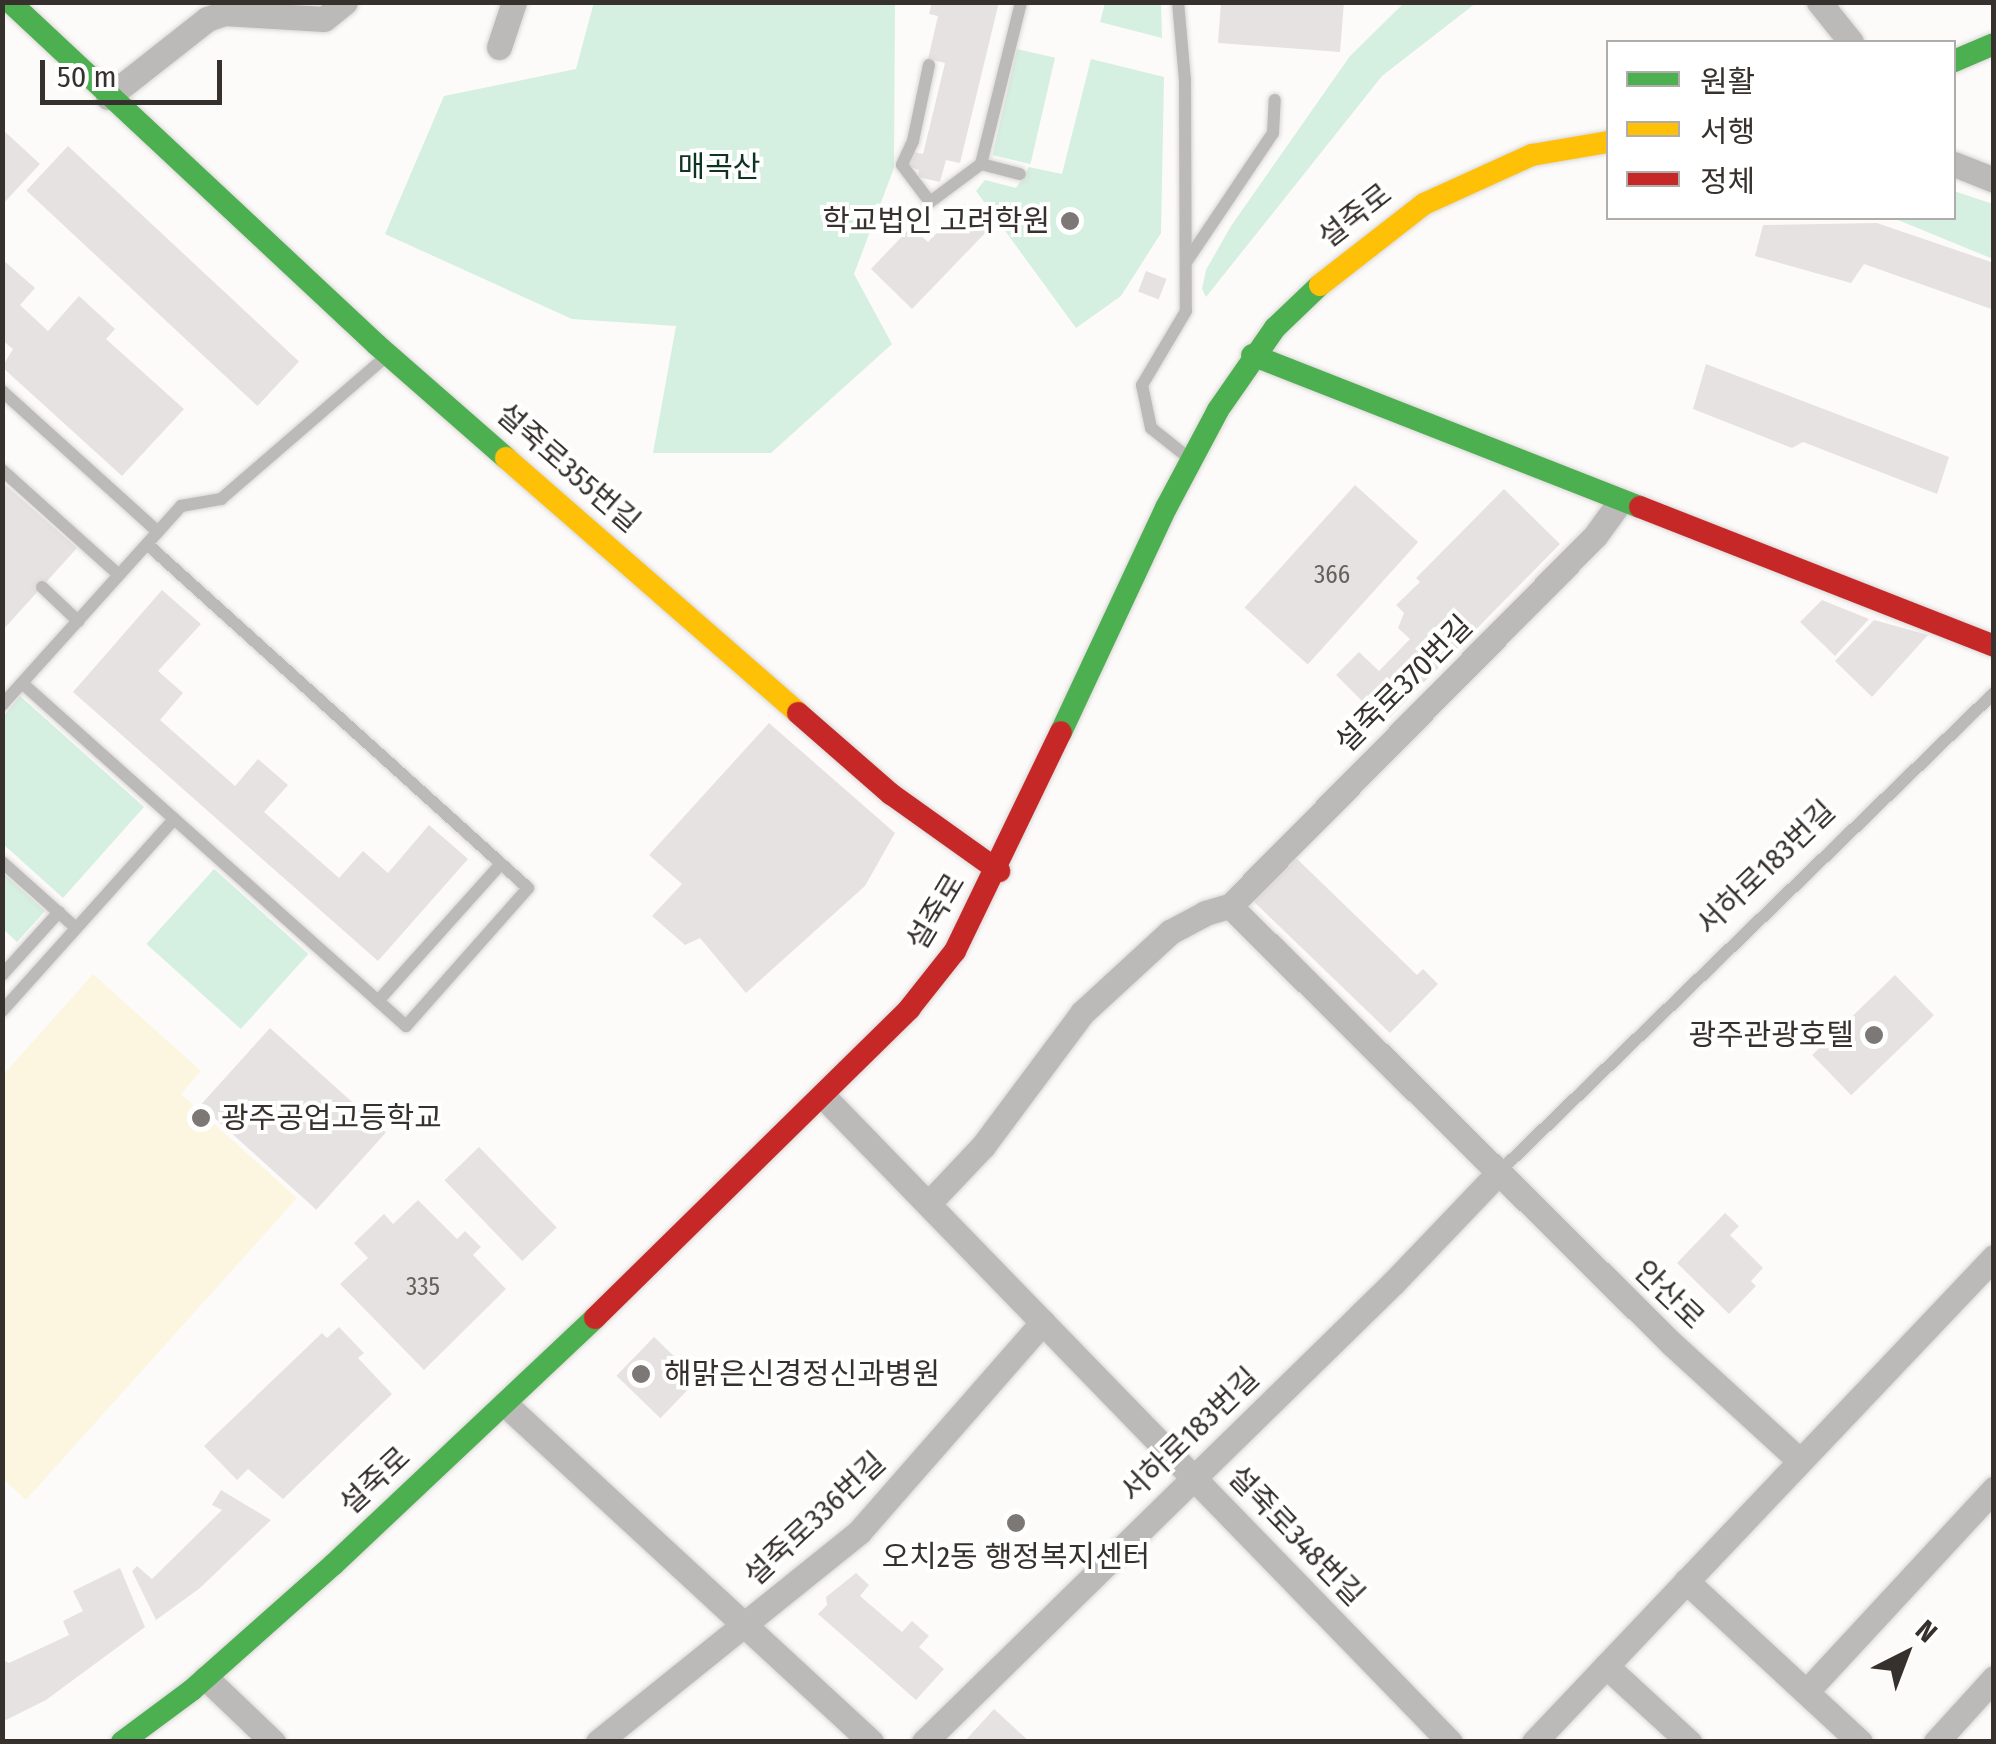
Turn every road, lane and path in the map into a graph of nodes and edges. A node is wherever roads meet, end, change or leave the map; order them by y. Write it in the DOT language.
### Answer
graph roads {
  1 [pos="10,2"];
  2 [pos="345,2"];
  3 [pos="514,2"];
  4 [pos="1021,2"];
  5 [pos="1178,2"];
  6 [pos="1819,2"];
  7 [pos="1850,40"];
  8 [pos="1994,44"];
  9 [pos="499,48"];
  10 [pos="1956,59"];
  11 [pos="929,66"];
  12 [pos="108,96"];
  13 [pos="1275,100"];
  14 [pos="1606,142"];
  15 [pos="981,164"];
  16 [pos="1956,165"];
  17 [pos="1020,174"];
  18 [pos="1994,180"];
  19 [pos="1185,264"];
  20 [pos="389,354"];
  21 [pos="1252,356"];
  22 [pos="2,391"];
  23 [pos="1192,461"];
  24 [pos="2,470"];
  25 [pos="1619,503"];
  26 [pos="158,532"];
  27 [pos="146,544"];
  28 [pos="119,575"];
  29 [pos="42,588"];
  30 [pos="78,620"];
  31 [pos="1994,646"];
  32 [pos="22,684"];
  33 [pos="1994,693"];
  34 [pos="2,705"];
  35 [pos="174,819"];
  36 [pos="2,862"];
  37 [pos="502,864"];
  38 [pos="998,871"];
  39 [pos="1230,906"];
  40 [pos="59,912"];
  41 [pos="76,928"];
  42 [pos="2,975"];
  43 [pos="378,1001"];
  44 [pos="2,1011"];
  45 [pos="823,1096"];
  46 [pos="1498,1173"];
  47 [pos="928,1204"];
  48 [pos="1994,1256"];
  49 [pos="1042,1322"];
  50 [pos="504,1404"];
  51 [pos="1799,1460"];
  52 [pos="1194,1478"];
  53 [pos="1994,1489"];
  54 [pos="1686,1581"];
  55 [pos="746,1626"];
  56 [pos="1606,1666"];
  57 [pos="206,1678"];
  58 [pos="1994,1678"];
  59 [pos="1806,1692"];
  60 [pos="122,1742"];
  61 [pos="273,1742"];
  62 [pos="598,1742"];
  63 [pos="871,1742"];
  64 [pos="924,1742"];
  65 [pos="1450,1742"];
  66 [pos="1534,1742"];
  67 [pos="1689,1742"];
  68 [pos="1860,1742"];
  69 [pos="1936,1742"];
  1 -- 12 [label="main road, 설죽로355번길"];
  2 -- 12 [label="street"];
  3 -- 9 [label="street"];
  4 -- 15 [label="lane"];
  5 -- 19 [label="lane"];
  6 -- 7 [label="street"];
  8 -- 10 [label="main road"];
  11 -- 15 [label="lane"];
  12 -- 20 [label="main road, 설죽로355번길"];
  13 -- 19 [label="lane"];
  14 -- 21 [label="main road, 설죽로"];
  15 -- 17 [label="lane"];
  16 -- 18 [label="street"];
  19 -- 23 [label="lane"];
  20 -- 26 [label="lane"];
  20 -- 38 [label="main road, 설죽로355번길"];
  21 -- 23 [label="main road, 설죽로"];
  21 -- 25 [label="main road"];
  22 -- 26 [label="lane"];
  23 -- 38 [label="main road, 설죽로"];
  24 -- 28 [label="lane"];
  25 -- 31 [label="main road"];
  25 -- 39 [label="street, 설죽로370번길"];
  26 -- 27 [label="lane"];
  27 -- 28 [label="lane"];
  27 -- 37 [label="lane"];
  28 -- 30 [label="lane"];
  29 -- 30 [label="lane"];
  30 -- 32 [label="lane"];
  32 -- 34 [label="lane"];
  32 -- 35 [label="lane"];
  33 -- 46 [label="lane, 서하로183번길"];
  35 -- 41 [label="lane"];
  35 -- 43 [label="lane"];
  36 -- 40 [label="lane"];
  37 -- 43 [label="lane"];
  37 -- 43 [label="lane"];
  38 -- 45 [label="main road, 설죽로"];
  39 -- 46 [label="street"];
  39 -- 47 [label="street"];
  40 -- 41 [label="lane"];
  40 -- 42 [label="lane"];
  41 -- 44 [label="lane"];
  45 -- 47 [label="street, 설죽로348번길"];
  45 -- 50 [label="main road, 설죽로"];
  46 -- 51 [label="street, 안산로"];
  46 -- 52 [label="street, 서하로183번길"];
  47 -- 49 [label="street, 설죽로348번길"];
  48 -- 51 [label="street"];
  49 -- 52 [label="street, 설죽로348번길"];
  49 -- 55 [label="street, 설죽로336번길"];
  50 -- 55 [label="street, 설죽로336번길"];
  50 -- 57 [label="main road, 설죽로"];
  51 -- 54 [label="street"];
  52 -- 64 [label="street, 서하로183번길"];
  52 -- 65 [label="street, 설죽로348번길"];
  53 -- 59 [label="street"];
  54 -- 56 [label="street"];
  54 -- 59 [label="street"];
  55 -- 62 [label="street, 설죽로336번길"];
  55 -- 63 [label="street, 설죽로336번길"];
  56 -- 66 [label="street"];
  56 -- 67 [label="street"];
  57 -- 60 [label="main road, 설죽로"];
  57 -- 61 [label="street"];
  58 -- 69 [label="street"];
  59 -- 68 [label="street"];
}
